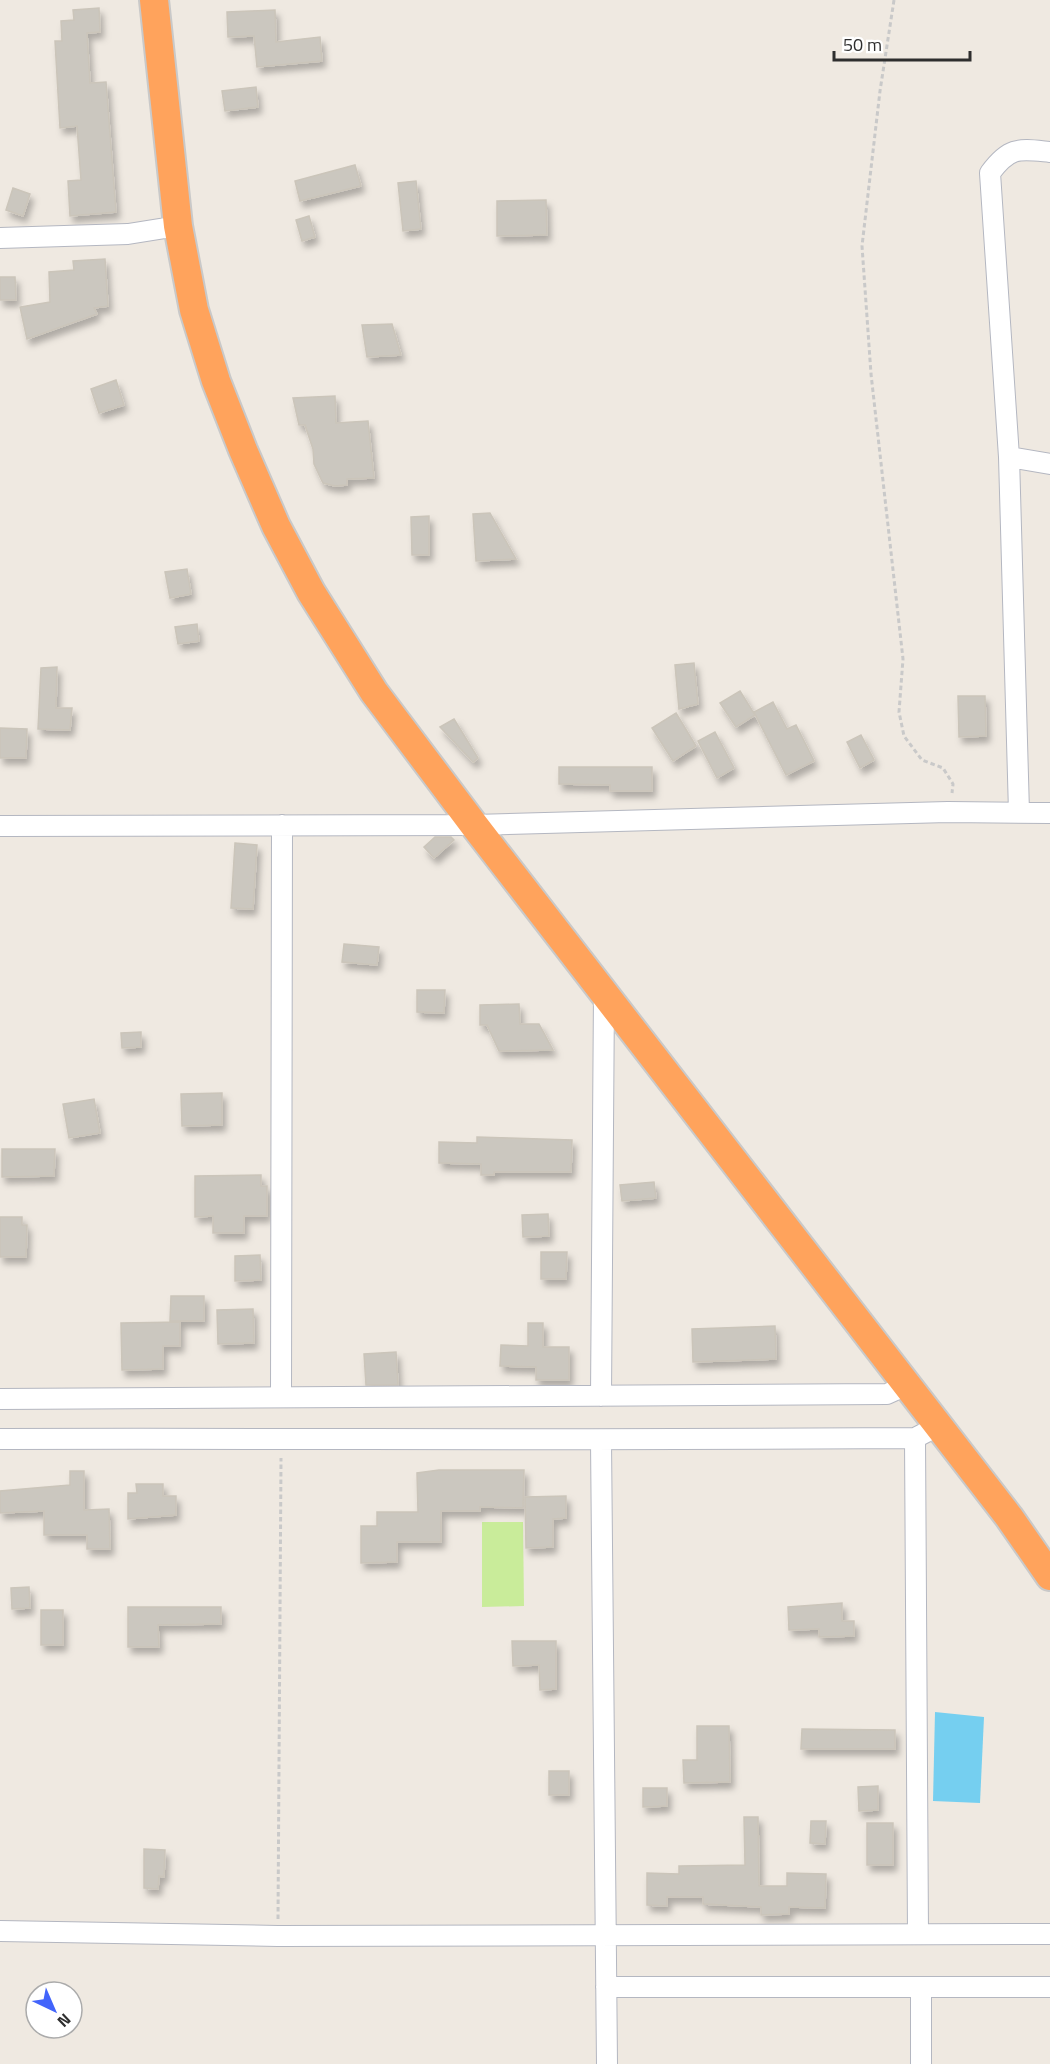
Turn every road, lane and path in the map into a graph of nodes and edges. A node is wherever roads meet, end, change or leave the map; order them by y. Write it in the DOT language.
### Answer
graph roads {
  1 [pos="153,0"];
  2 [pos="894,0"];
  3 [pos="1050,152"];
  4 [pos="178,226"];
  5 [pos="0,238"];
  6 [pos="1010,458"];
  7 [pos="1050,464"];
  8 [pos="948,812"];
  9 [pos="1019,812"];
  10 [pos="1050,813"];
  11 [pos="282,825"];
  12 [pos="474,825"];
  13 [pos="0,826"];
  14 [pos="604,993"];
  15 [pos="907,1385"];
  16 [pos="601,1396"];
  17 [pos="282,1397"];
  18 [pos="0,1399"];
  19 [pos="927,1432"];
  20 [pos="282,1438"];
  21 [pos="0,1439"];
  22 [pos="601,1441"];
  23 [pos="1050,1576"];
  24 [pos="0,1931"];
  25 [pos="918,1934"];
  26 [pos="1050,1934"];
  27 [pos="606,1935"];
  28 [pos="278,1936"];
  29 [pos="606,1987"];
  30 [pos="1050,1987"];
  31 [pos="921,1988"];
  32 [pos="607,2064"];
  33 [pos="921,2064"];
  1 -- 4 [label="highway"];
  2 -- 8 [label="path"];
  3 -- 6 [label="street"];
  4 -- 5 [label="street"];
  4 -- 12 [label="highway"];
  6 -- 7 [label="street"];
  6 -- 9 [label="street"];
  8 -- 9 [label="street"];
  8 -- 12 [label="street"];
  9 -- 10 [label="street"];
  11 -- 12 [label="street"];
  11 -- 13 [label="street"];
  11 -- 17 [label="street"];
  12 -- 14 [label="highway"];
  14 -- 15 [label="highway"];
  14 -- 16 [label="street"];
  15 -- 16 [label="street"];
  15 -- 19 [label="highway"];
  16 -- 17 [label="street"];
  17 -- 18 [label="street"];
  19 -- 22 [label="street"];
  19 -- 23 [label="highway"];
  19 -- 25 [label="street"];
  20 -- 21 [label="street"];
  20 -- 22 [label="street"];
  20 -- 28 [label="path"];
  22 -- 27 [label="street"];
  24 -- 28 [label="street"];
  25 -- 26 [label="street"];
  25 -- 27 [label="street"];
  27 -- 28 [label="street"];
  27 -- 29 [label="street"];
  29 -- 31 [label="street"];
  29 -- 32 [label="street"];
  30 -- 31 [label="street"];
  31 -- 33 [label="street"];
}
